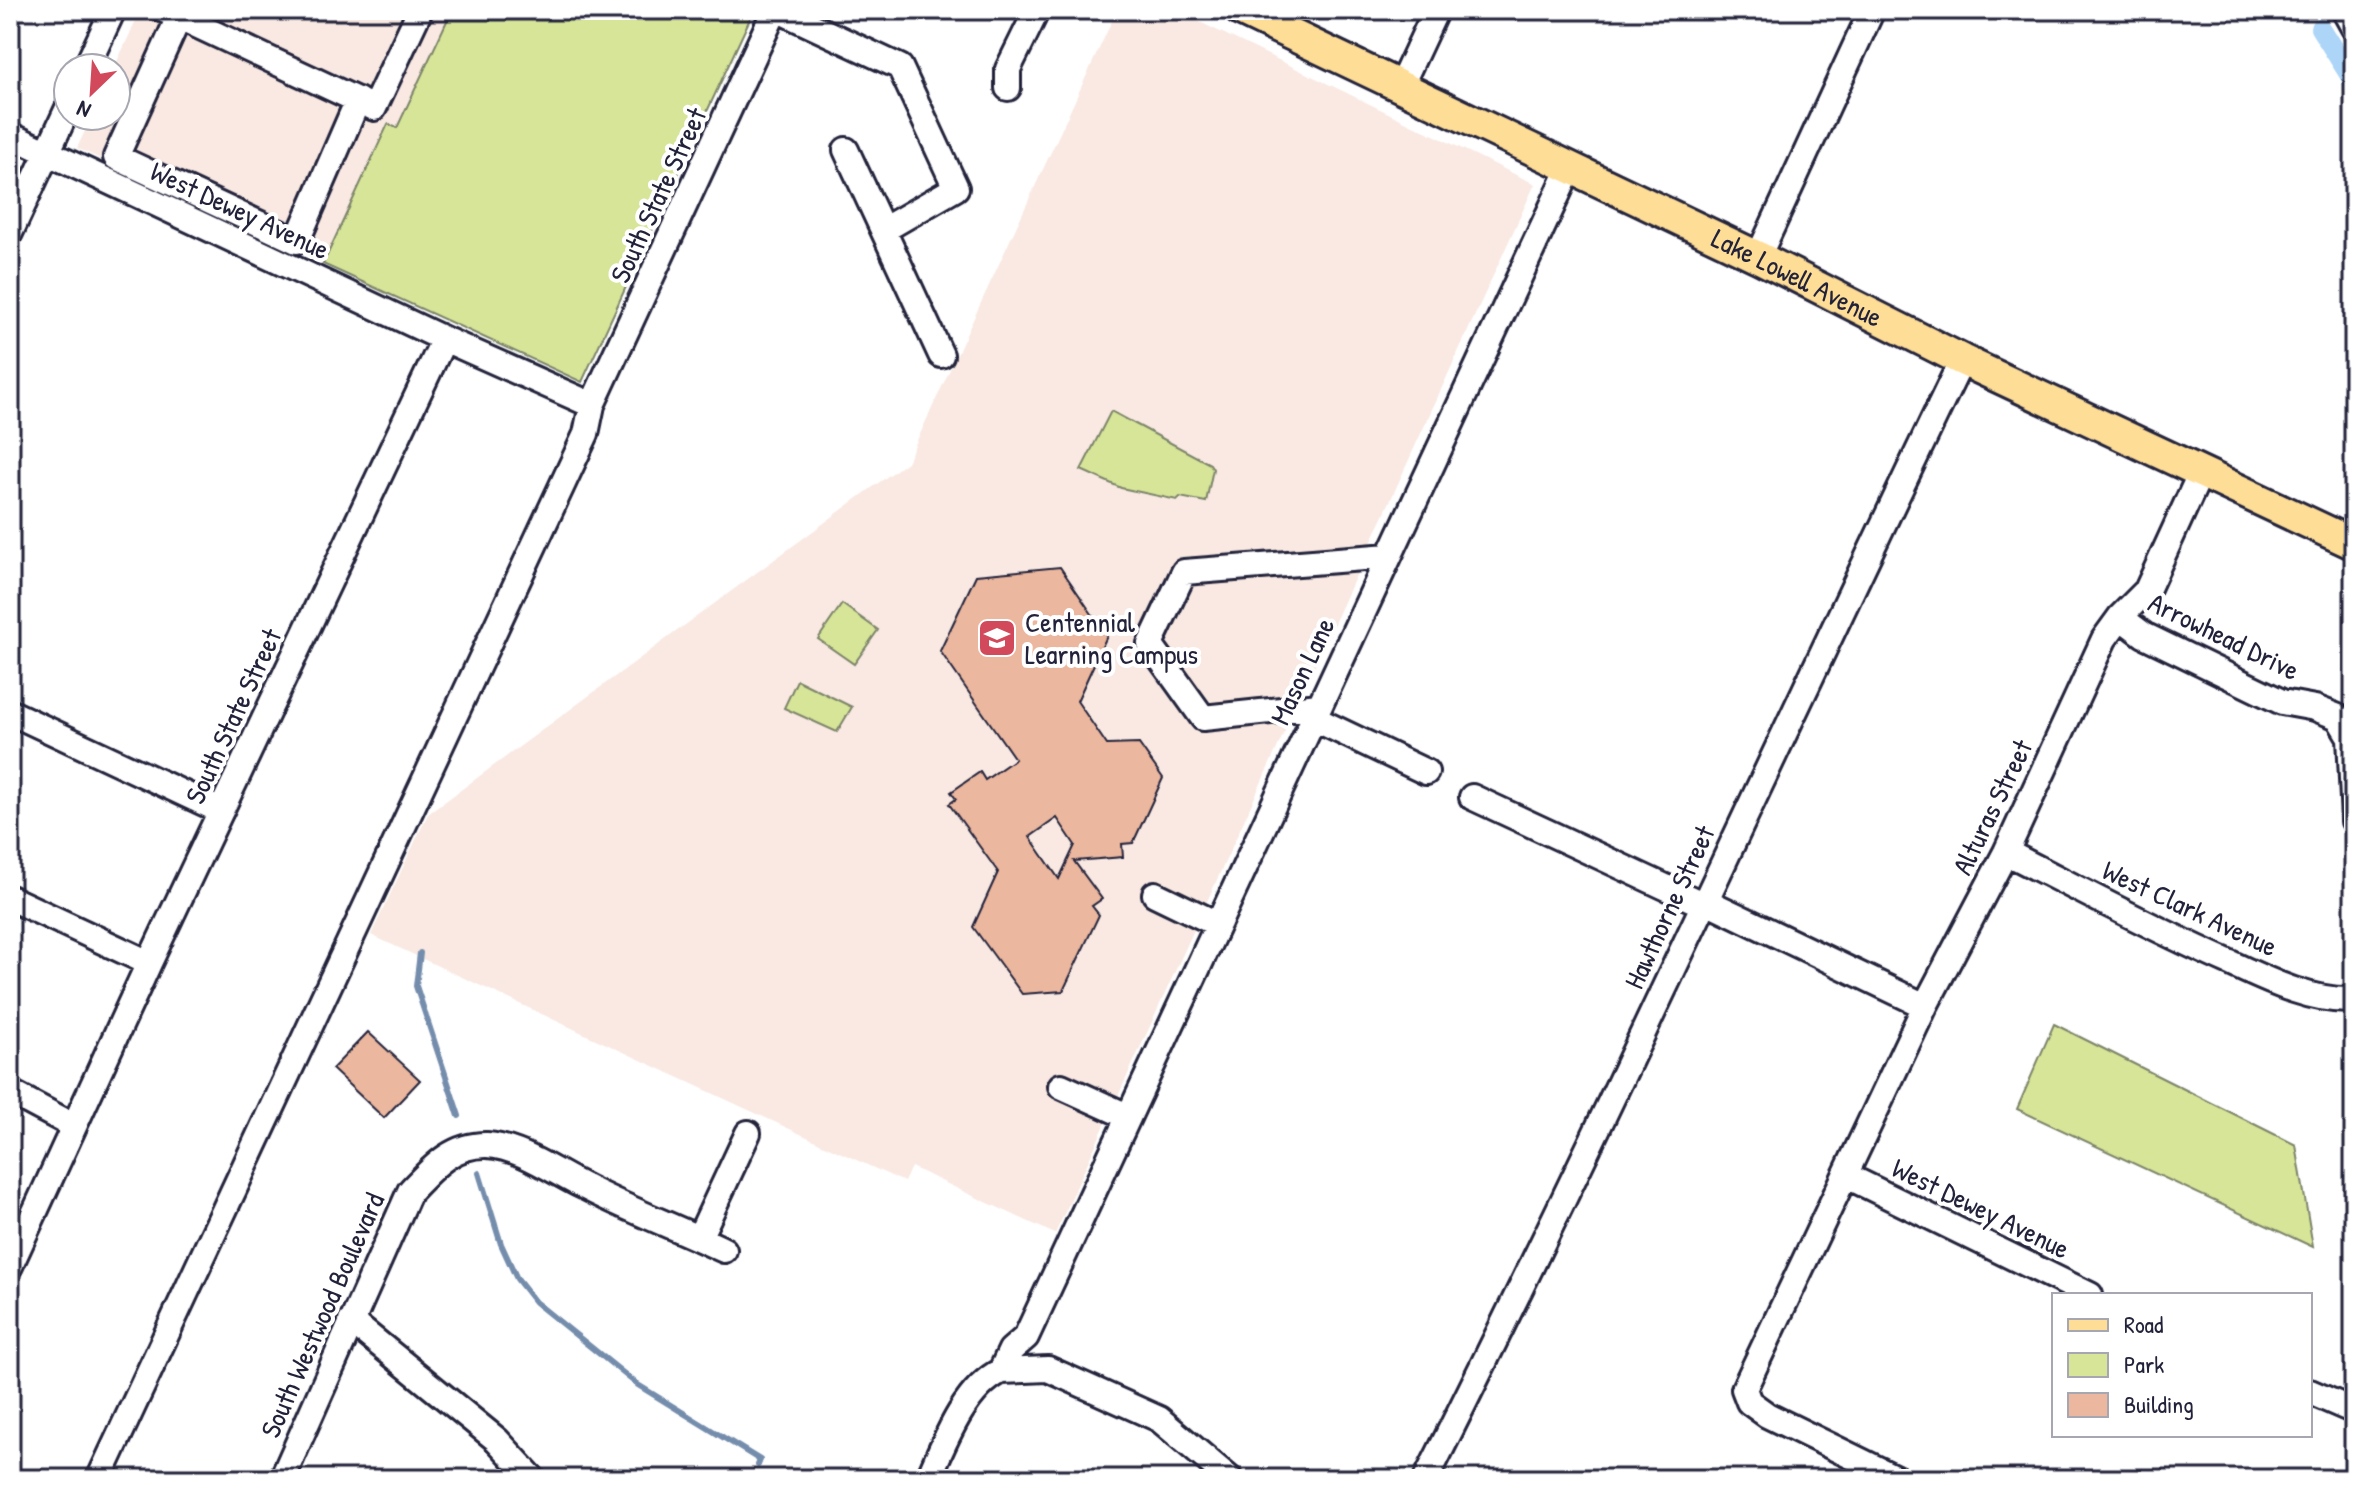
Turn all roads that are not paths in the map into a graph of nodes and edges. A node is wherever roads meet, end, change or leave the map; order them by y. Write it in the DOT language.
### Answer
graph roads {
  1 [pos="113,10"];
  2 [pos="420,10"];
  3 [pos="777,10"];
  4 [pos="1037,10"];
  5 [pos="1240,10"];
  6 [pos="1436,10"];
  7 [pos="1872,10"];
  8 [pos="2344,10"];
  9 [pos="172,14"];
  10 [pos="2354,28"];
  11 [pos="93,52"];
  12 [pos="1401,85"];
  13 [pos="1008,88"];
  14 [pos="358,100"];
  15 [pos="57,132"];
  16 [pos="10,135"];
  17 [pos="846,150"];
  18 [pos="47,153"];
  19 [pos="116,157"];
  20 [pos="1570,168"];
  21 [pos="106,180"];
  22 [pos="885,229"];
  23 [pos="10,233"];
  24 [pos="297,241"];
  25 [pos="1758,257"];
  26 [pos="286,265"];
  27 [pos="444,339"];
  28 [pos="941,355"];
  29 [pos="1962,360"];
  30 [pos="592,405"];
  31 [pos="2201,472"];
  32 [pos="2354,544"];
  33 [pos="1389,556"];
  34 [pos="2120,617"];
  35 [pos="10,712"];
  36 [pos="1316,712"];
  37 [pos="1426,772"];
  38 [pos="1472,797"];
  39 [pos="221,811"];
  40 [pos="2354,821"];
  41 [pos="2006,852"];
  42 [pos="1155,894"];
  43 [pos="10,898"];
  44 [pos="1705,903"];
  45 [pos="1217,924"];
  46 [pos="149,963"];
  47 [pos="2354,1000"];
  48 [pos="1925,1006"];
  49 [pos="1061,1086"];
  50 [pos="10,1092"];
  51 [pos="1127,1116"];
  52 [pos="74,1126"];
  53 [pos="748,1133"];
  54 [pos="1845,1175"];
  55 [pos="699,1238"];
  56 [pos="724,1250"];
  57 [pos="10,1266"];
  58 [pos="2086,1293"];
  59 [pos="351,1321"];
  60 [pos="1001,1371"];
  61 [pos="2312,1393"];
  62 [pos="2354,1411"];
  63 [pos="99,1479"];
  64 [pos="282,1479"];
  65 [pos="533,1479"];
  66 [pos="928,1479"];
  67 [pos="1230,1479"];
  68 [pos="1426,1479"];
  69 [pos="1898,1479"];
  1 -- 11 [label="street"];
  2 -- 14 [label="street"];
  3 -- 22 [label="street"];
  3 -- 30 [label="street, South State Street"];
  4 -- 13 [label="street"];
  5 -- 12 [label="main road, Lake Lowell Avenue"];
  6 -- 12 [label="street"];
  7 -- 25 [label="street"];
  8 -- 10 [label="street"];
  9 -- 14 [label="street"];
  9 -- 19 [label="street"];
  12 -- 20 [label="main road, Lake Lowell Avenue"];
  14 -- 24 [label="street"];
  15 -- 18 [label="street"];
  16 -- 18 [label="street, West Dewey Avenue"];
  17 -- 22 [label="street"];
  18 -- 21 [label="street, West Dewey Avenue"];
  18 -- 23 [label="street"];
  19 -- 21 [label="street"];
  19 -- 24 [label="street"];
  20 -- 25 [label="main road, Lake Lowell Avenue"];
  20 -- 33 [label="street, Mason Lane"];
  21 -- 26 [label="street, West Dewey Avenue"];
  22 -- 28 [label="street"];
  24 -- 26 [label="street"];
  25 -- 29 [label="main road, Lake Lowell Avenue"];
  26 -- 27 [label="street, West Dewey Avenue"];
  27 -- 30 [label="street"];
  27 -- 39 [label="street, South State Street"];
  29 -- 31 [label="main road, Lake Lowell Avenue"];
  29 -- 44 [label="street, Hawthorne Street"];
  30 -- 63 [label="street, South State Street"];
  31 -- 32 [label="main road, Lake Lowell Avenue"];
  31 -- 34 [label="street, Alturas Street"];
  33 -- 36 [label="street, Mason Lane"];
  33 -- 36 [label="street"];
  34 -- 40 [label="street, Arrowhead Drive"];
  34 -- 41 [label="street, Alturas Street"];
  35 -- 39 [label="street"];
  36 -- 37 [label="street"];
  36 -- 45 [label="street, Mason Lane"];
  38 -- 44 [label="street"];
  39 -- 46 [label="street, South State Street"];
  41 -- 47 [label="street, West Clark Avenue"];
  41 -- 48 [label="street, Alturas Street"];
  42 -- 45 [label="street"];
  43 -- 46 [label="street"];
  44 -- 48 [label="street"];
  44 -- 68 [label="street, Hawthorne Street"];
  45 -- 51 [label="street, Mason Lane"];
  46 -- 52 [label="street, South State Street"];
  48 -- 54 [label="street, Alturas Street"];
  49 -- 51 [label="street"];
  50 -- 52 [label="street"];
  51 -- 60 [label="street, Mason Lane"];
  52 -- 57 [label="street, South State Street"];
  53 -- 55 [label="street"];
  54 -- 58 [label="street, West Dewey Avenue"];
  54 -- 69 [label="street, Alturas Street"];
  55 -- 56 [label="street, South Westwood Boulevard"];
  55 -- 59 [label="street, South Westwood Boulevard"];
  59 -- 64 [label="street, South Westwood Boulevard"];
  59 -- 65 [label="street"];
  60 -- 66 [label="street, Mason Lane"];
  60 -- 67 [label="street"];
  61 -- 62 [label="street"];
}
